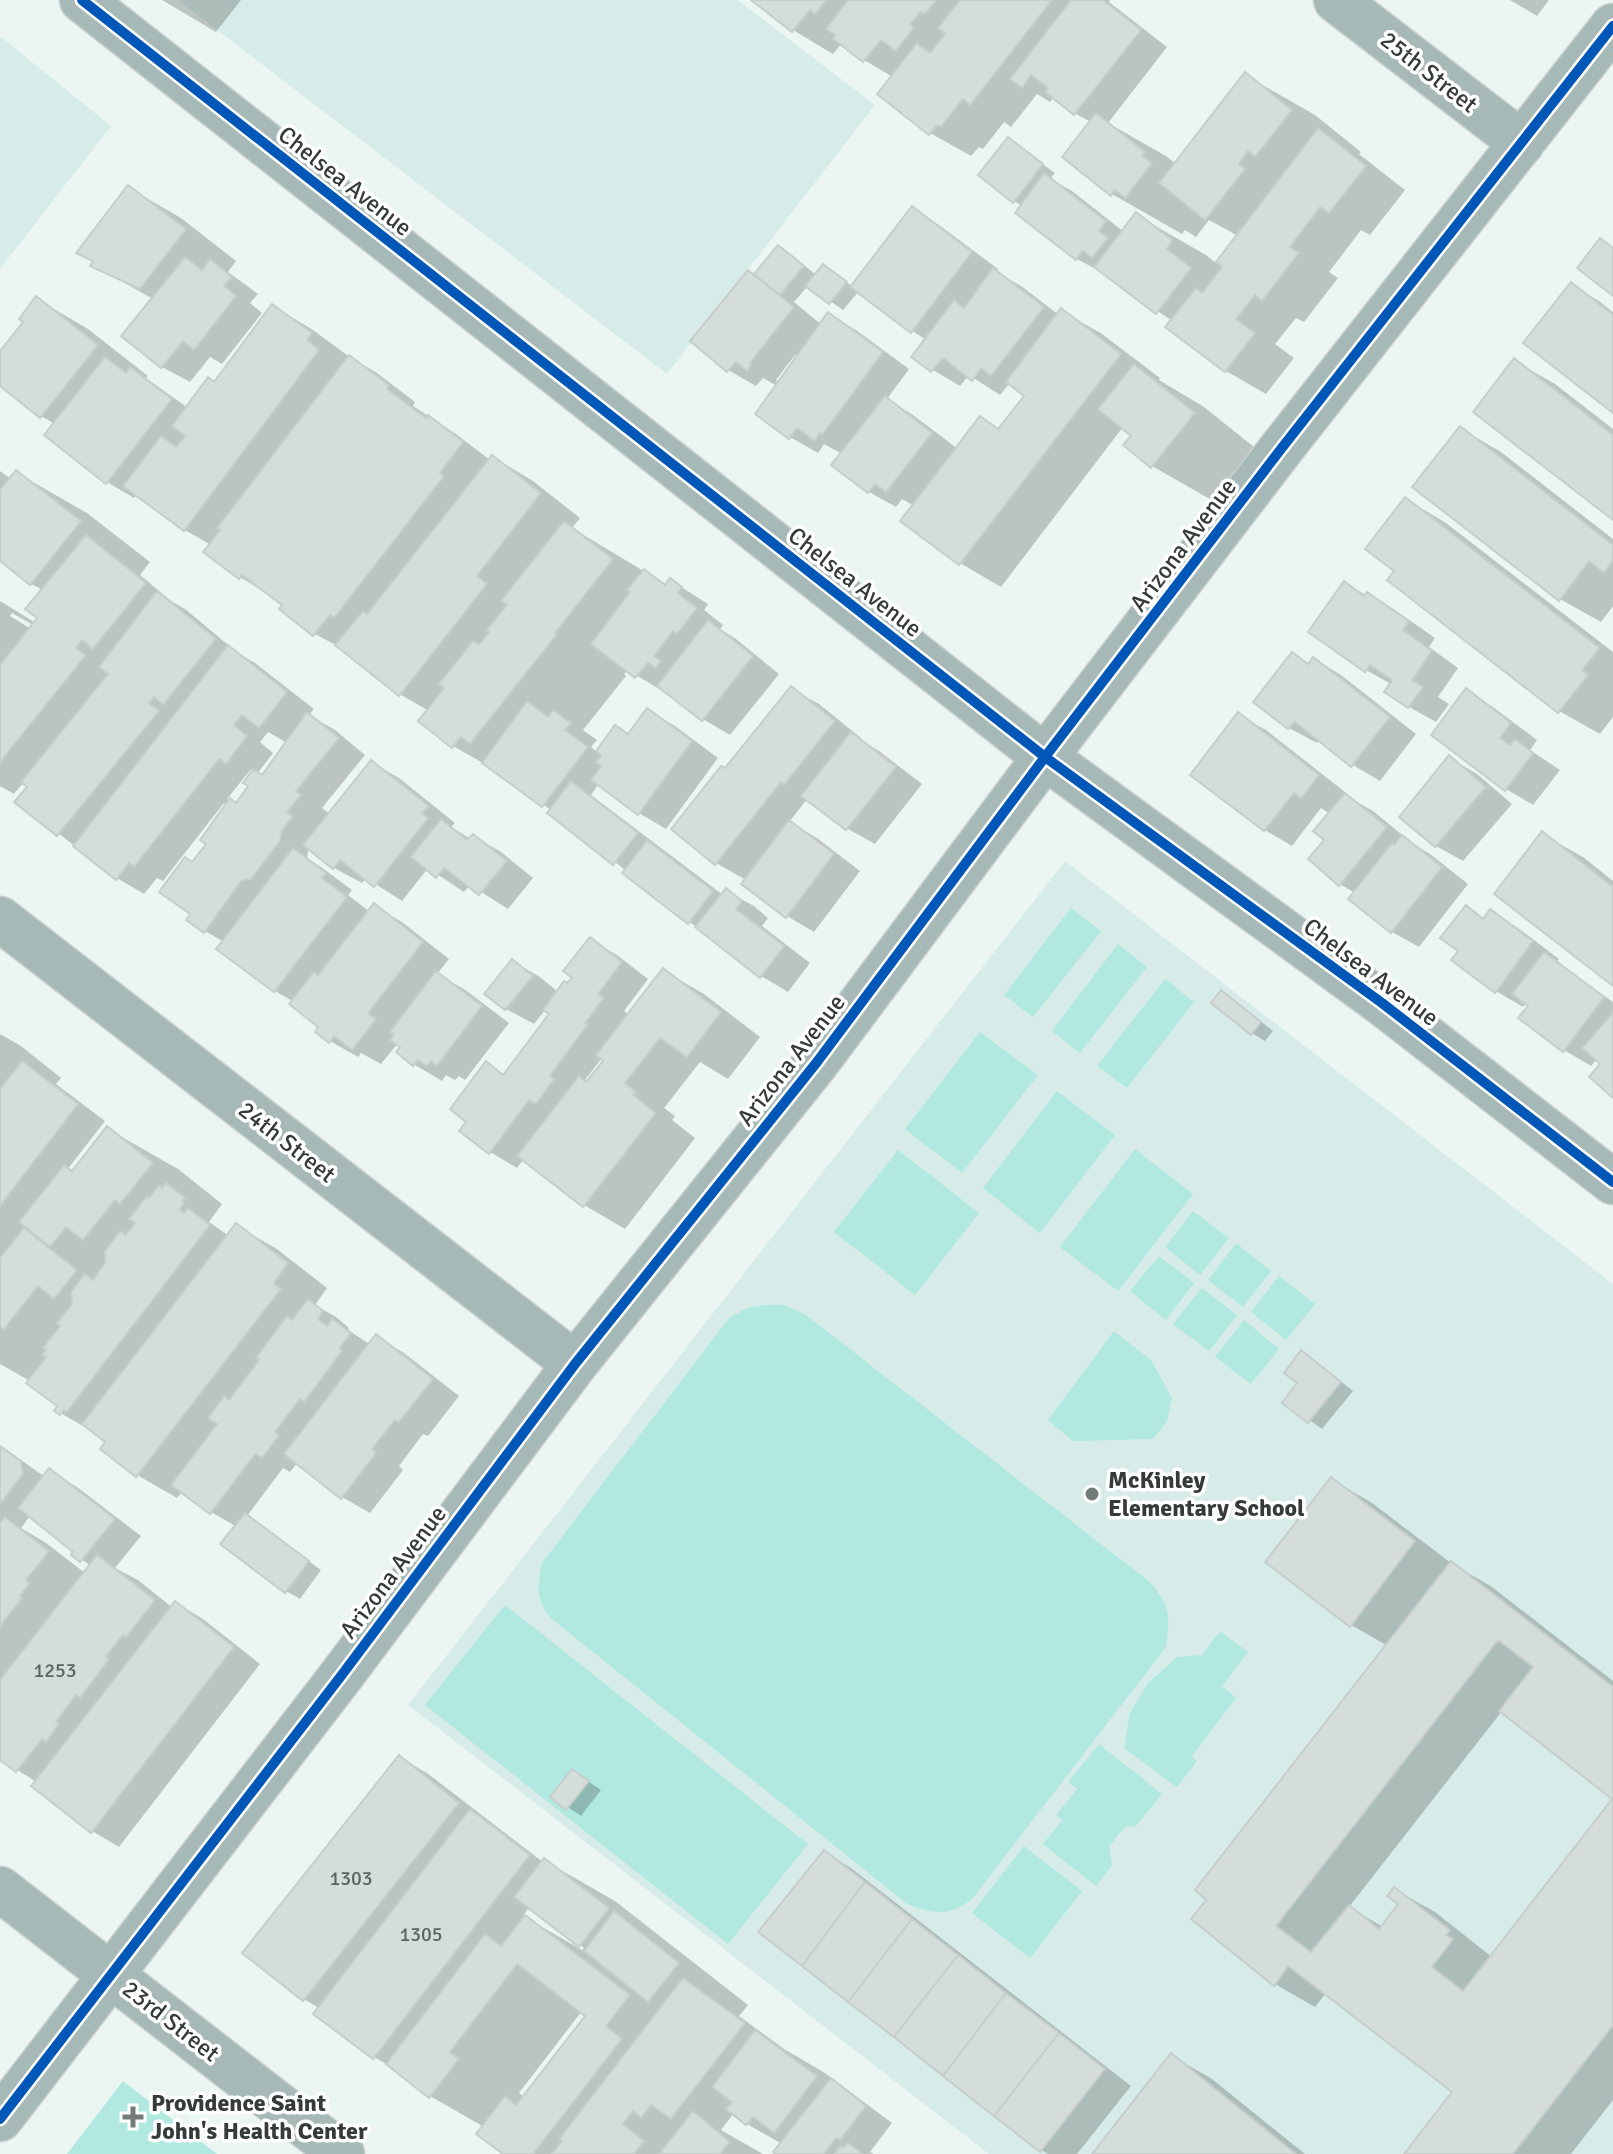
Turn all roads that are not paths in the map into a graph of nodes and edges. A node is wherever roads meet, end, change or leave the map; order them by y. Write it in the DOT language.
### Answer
graph roads {
  1 [pos="82,0"];
  2 [pos="1336,0"];
  3 [pos="1613,26"];
  4 [pos="1522,143"];
  5 [pos="1045,757"];
  6 [pos="0,919"];
  7 [pos="1613,1182"];
  8 [pos="575,1364"];
  9 [pos="0,1889"];
  10 [pos="111,1975"];
  11 [pos="0,2119"];
  12 [pos="342,2154"];
  1 -- 5 [label="street, Chelsea Avenue"];
  2 -- 4 [label="street, 25th Street"];
  3 -- 4 [label="street, Arizona Avenue"];
  4 -- 5 [label="street, Arizona Avenue"];
  5 -- 7 [label="street, Chelsea Avenue"];
  5 -- 8 [label="street, Arizona Avenue"];
  6 -- 8 [label="street, 24th Street"];
  8 -- 10 [label="street, Arizona Avenue"];
  9 -- 10 [label="street, 23rd Street"];
  10 -- 11 [label="street, Arizona Avenue"];
  10 -- 12 [label="street, 23rd Street"];
}
